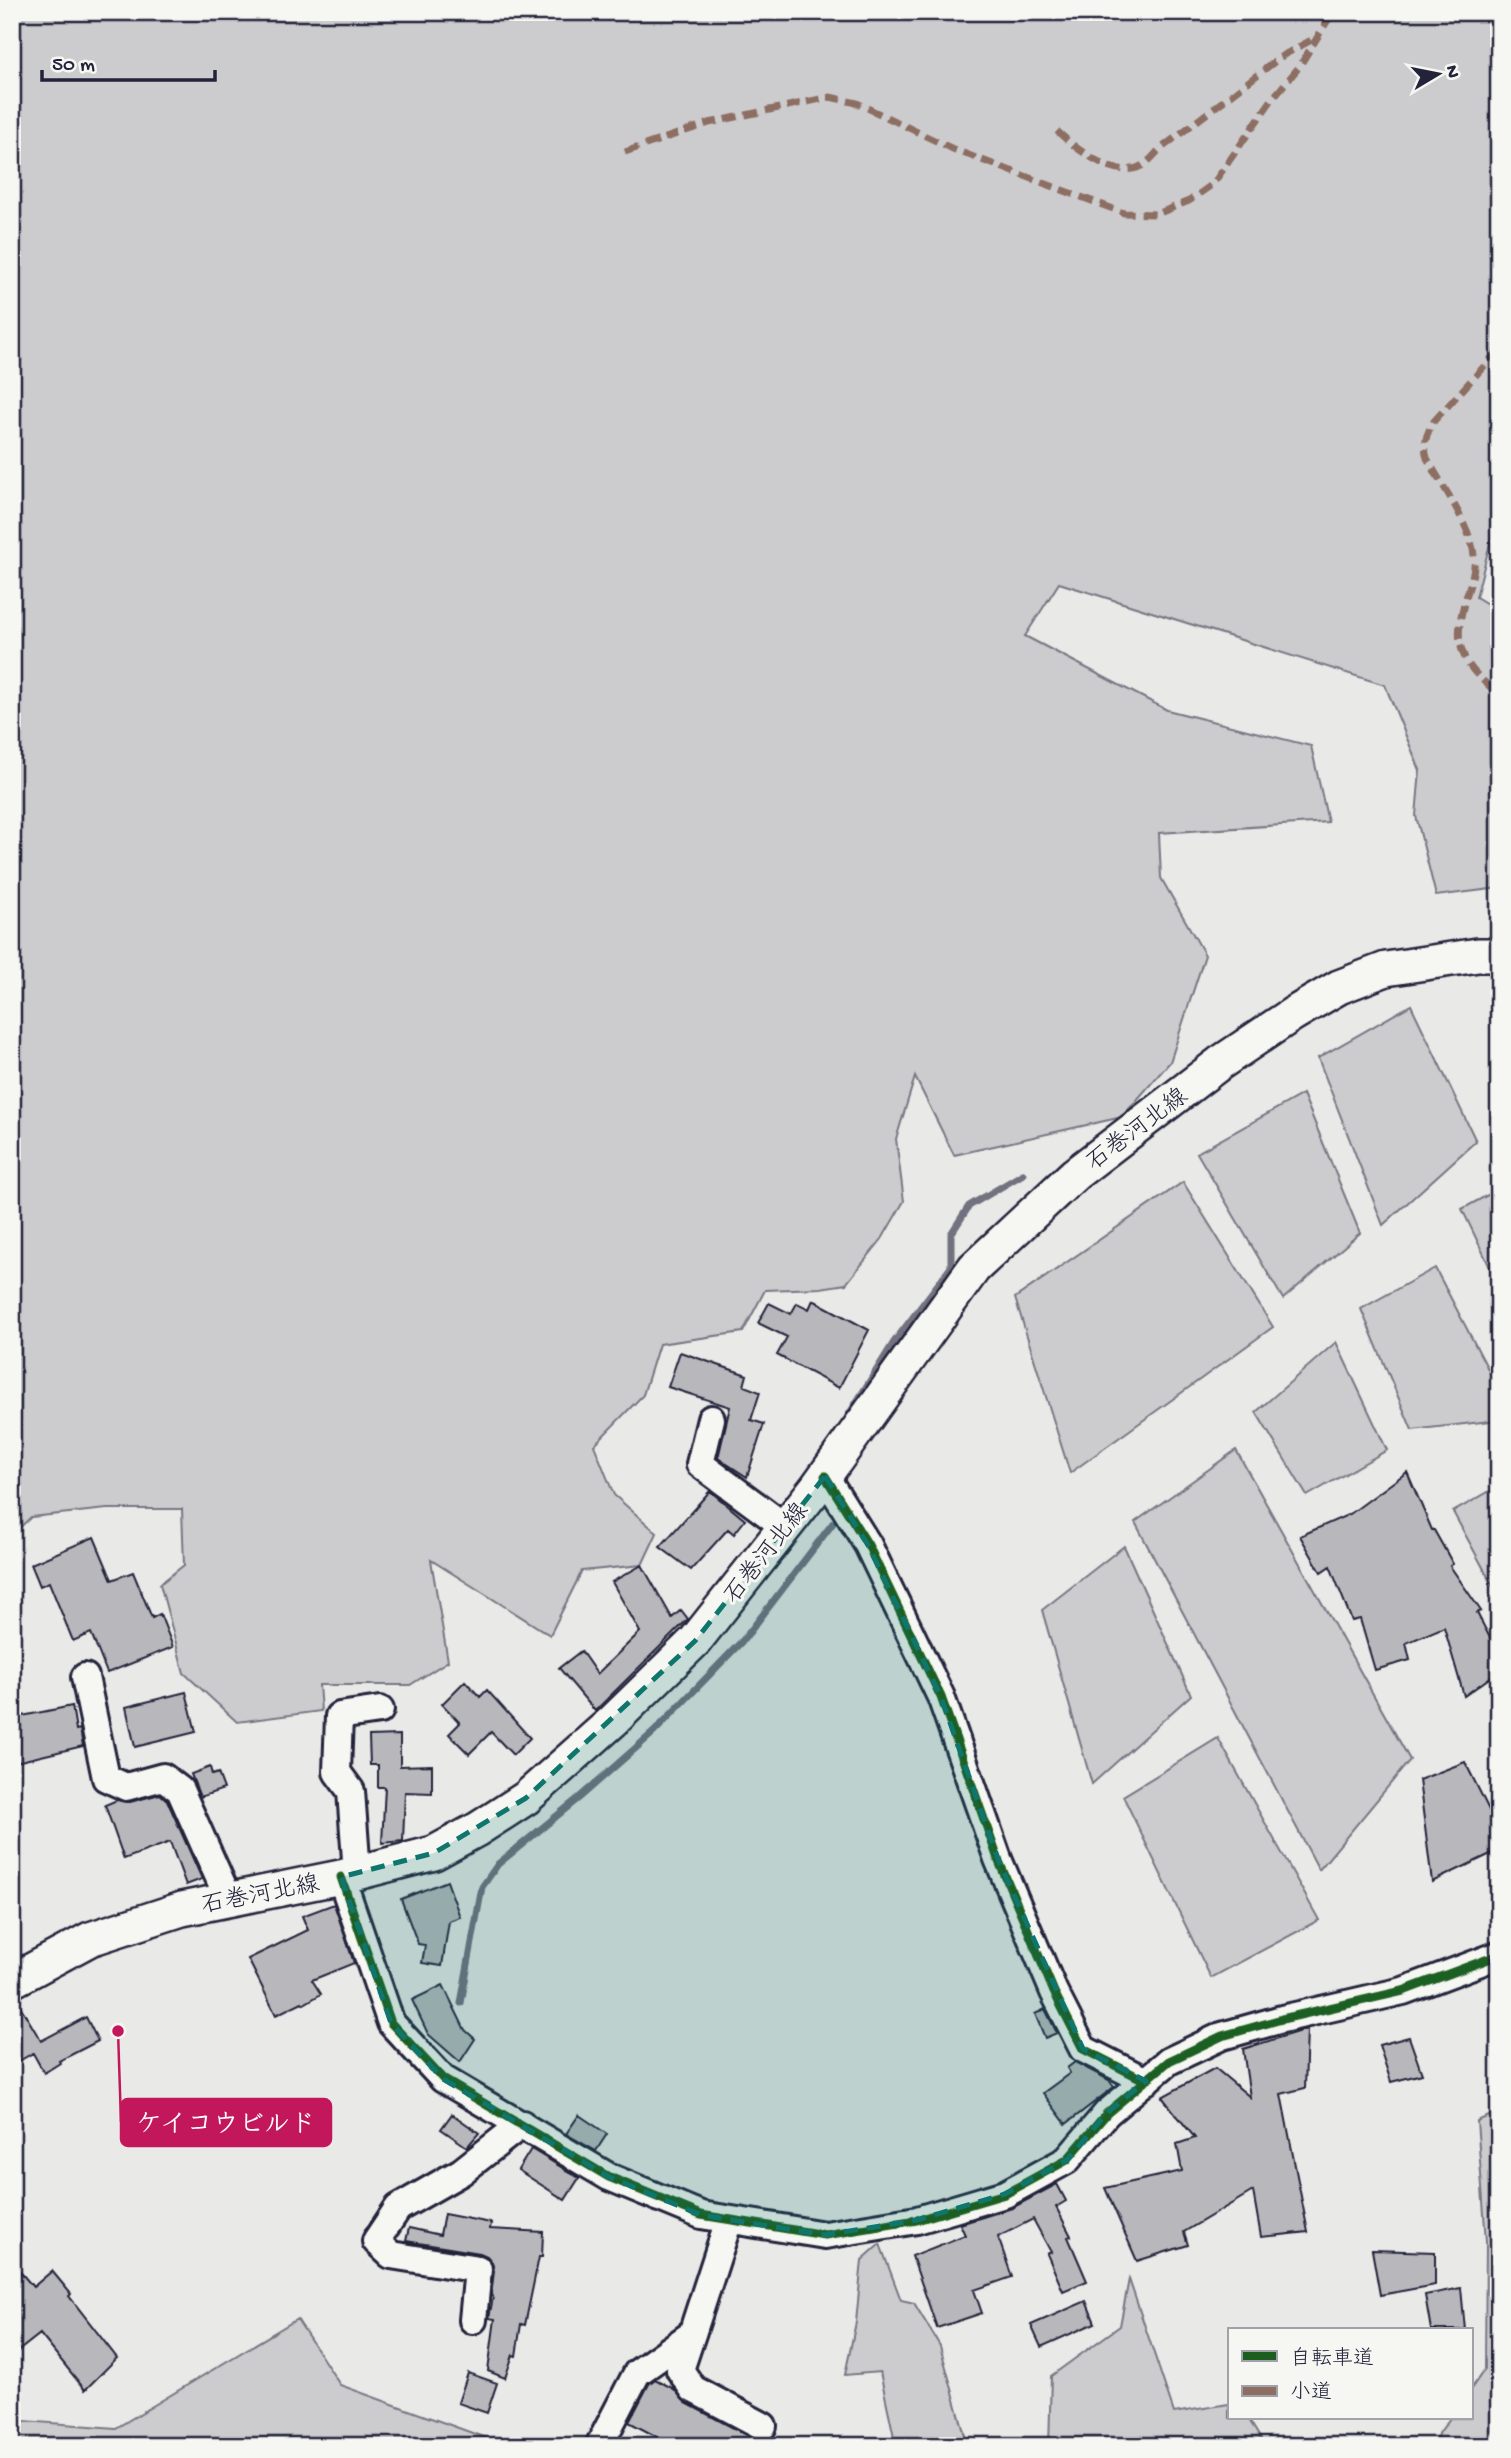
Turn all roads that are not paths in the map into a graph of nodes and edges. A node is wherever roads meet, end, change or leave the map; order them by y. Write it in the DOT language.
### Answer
graph roads {
  1 [pos="1499,955"];
  2 [pos="711,1419"];
  3 [pos="825,1476"];
  4 [pos="786,1527"];
  5 [pos="85,1677"];
  6 [pos="380,1710"];
  7 [pos="349,1875"];
  8 [pos="229,1900"];
  9 [pos="1499,1955"];
  10 [pos="12,1981"];
  11 [pos="1146,2081"];
  12 [pos="522,2124"];
  13 [pos="729,2220"];
  14 [pos="474,2320"];
  15 [pos="692,2334"];
  16 [pos="763,2426"];
  17 [pos="599,2446"];
  1 -- 3 [label="main road, 石巻河北線"];
  2 -- 4 [label="street"];
  3 -- 4 [label="main road, 石巻河北線"];
  3 -- 11 [label="street"];
  4 -- 7 [label="main road, 石巻河北線"];
  5 -- 8 [label="street"];
  6 -- 7 [label="street"];
  7 -- 8 [label="main road, 石巻河北線"];
  7 -- 12 [label="street"];
  8 -- 10 [label="main road, 石巻河北線"];
  9 -- 11 [label="street"];
  11 -- 13 [label="street"];
  12 -- 13 [label="street"];
  12 -- 14 [label="street"];
  13 -- 15 [label="street"];
  15 -- 16 [label="street"];
  15 -- 17 [label="street"];
}
